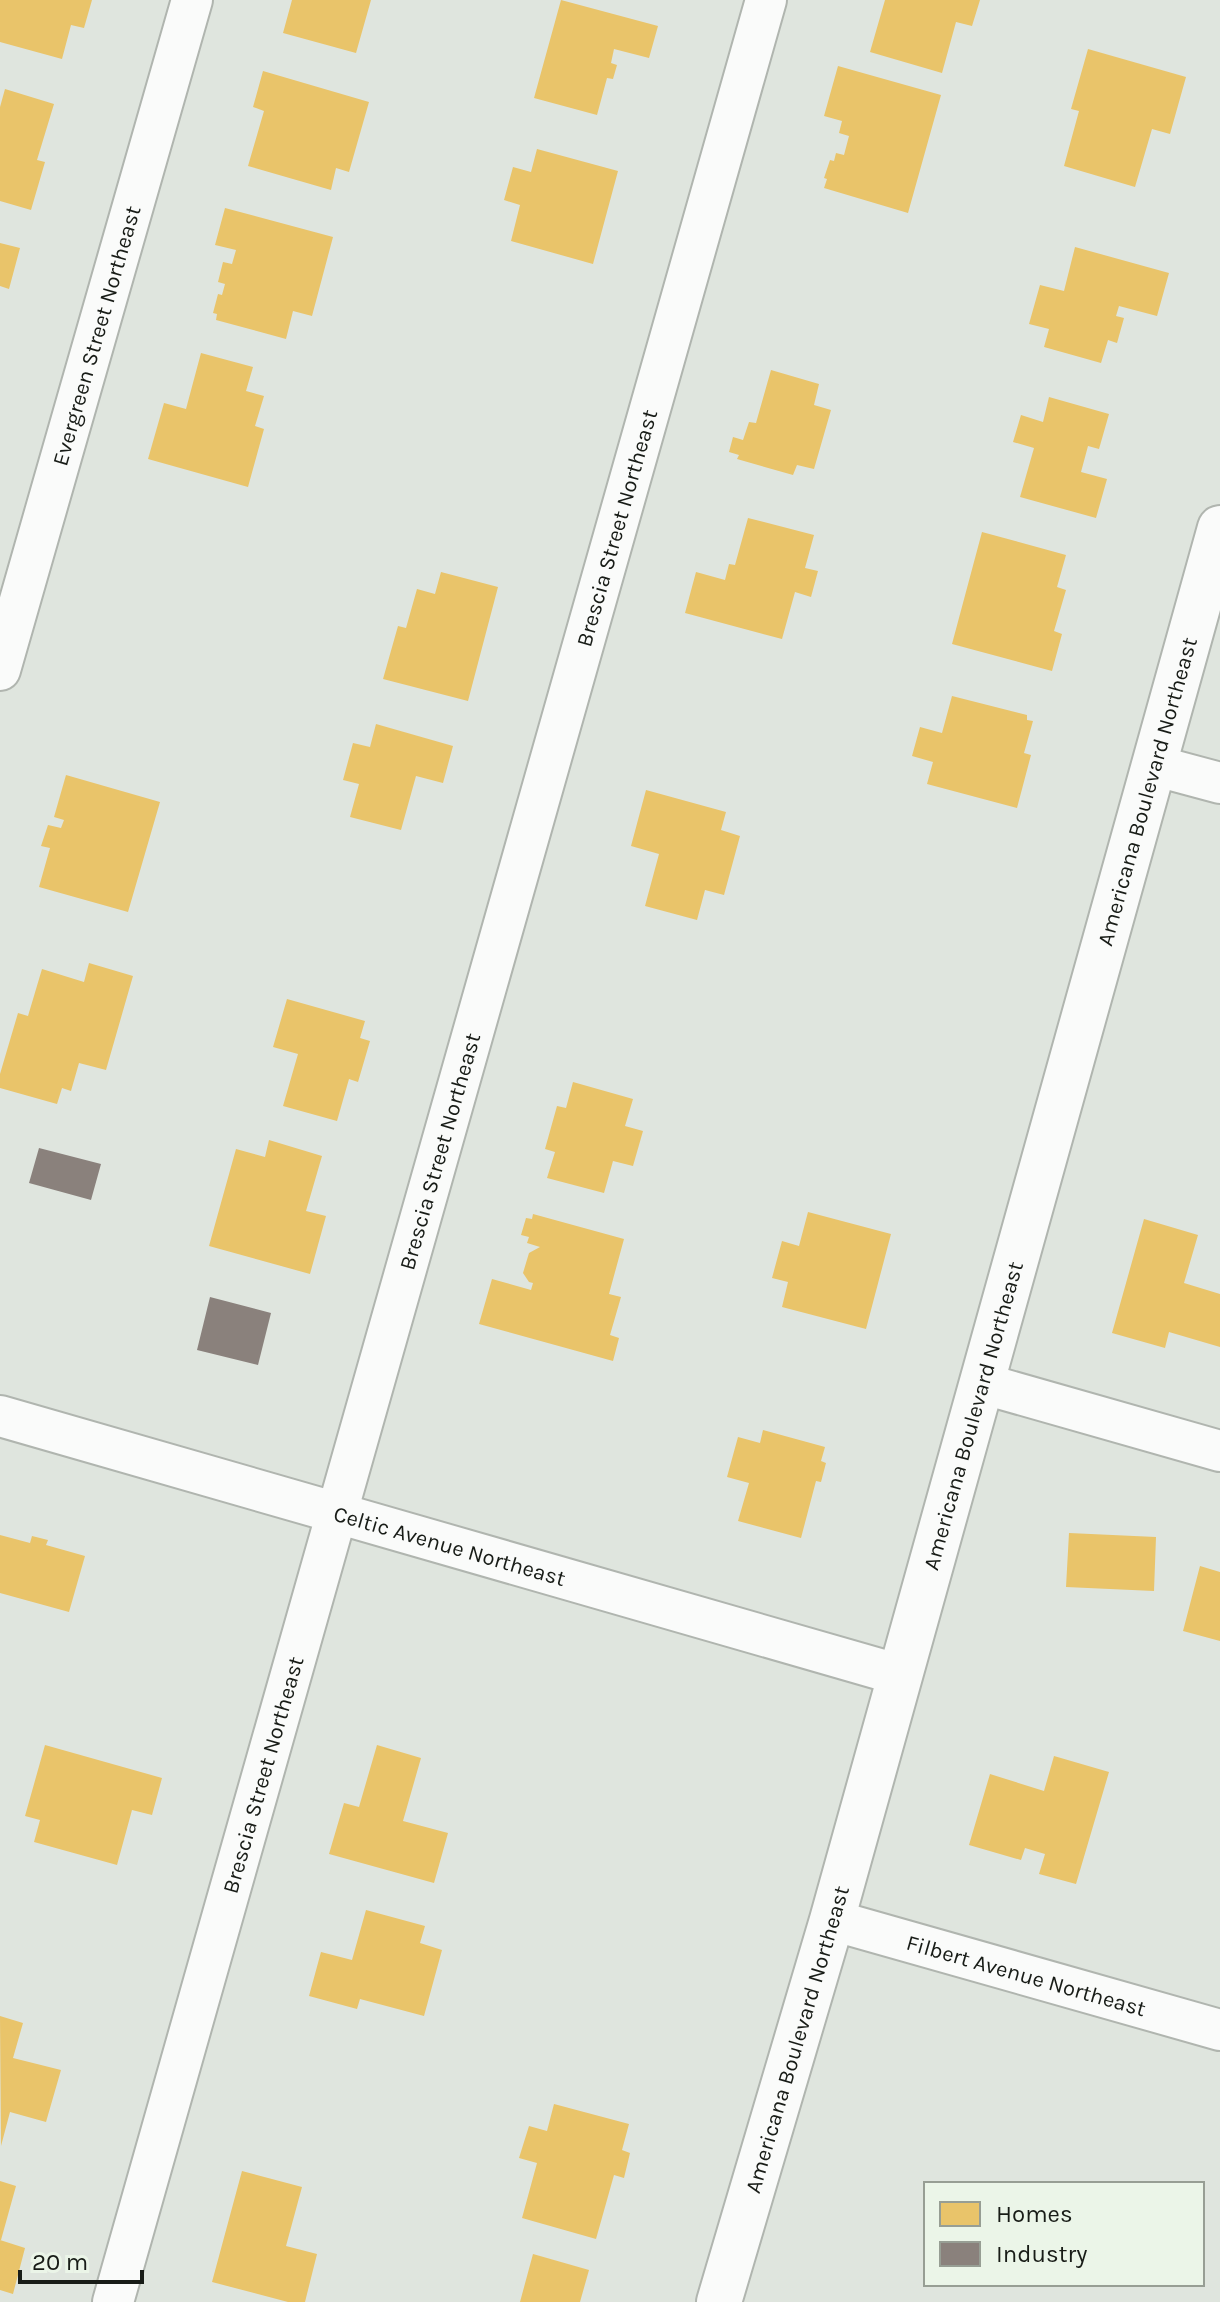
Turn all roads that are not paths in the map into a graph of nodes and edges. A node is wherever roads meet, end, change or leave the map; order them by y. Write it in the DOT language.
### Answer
graph roads {
  1 [pos="192,0"];
  2 [pos="766,0"];
  3 [pos="1220,528"];
  4 [pos="0,670"];
  5 [pos="1153,765"];
  6 [pos="1220,783"];
  7 [pos="981,1383"];
  8 [pos="0,1416"];
  9 [pos="1220,1451"];
  10 [pos="336,1511"];
  11 [pos="900,1675"];
  12 [pos="832,1920"];
  13 [pos="1220,2030"];
  14 [pos="113,2302"];
  15 [pos="719,2302"];
  1 -- 4 [label="street, Evergreen Street Northeast"];
  2 -- 10 [label="street, Brescia Street Northeast"];
  3 -- 5 [label="street, Americana Boulevard Northeast"];
  5 -- 6 [label="street"];
  5 -- 7 [label="street, Americana Boulevard Northeast"];
  7 -- 9 [label="street"];
  7 -- 11 [label="street, Americana Boulevard Northeast"];
  8 -- 10 [label="street, Celtic Avenue Northeast"];
  10 -- 11 [label="street, Celtic Avenue Northeast"];
  10 -- 14 [label="street, Brescia Street Northeast"];
  11 -- 12 [label="street, Americana Boulevard Northeast"];
  12 -- 13 [label="street, Filbert Avenue Northeast"];
  12 -- 15 [label="street, Americana Boulevard Northeast"];
}
